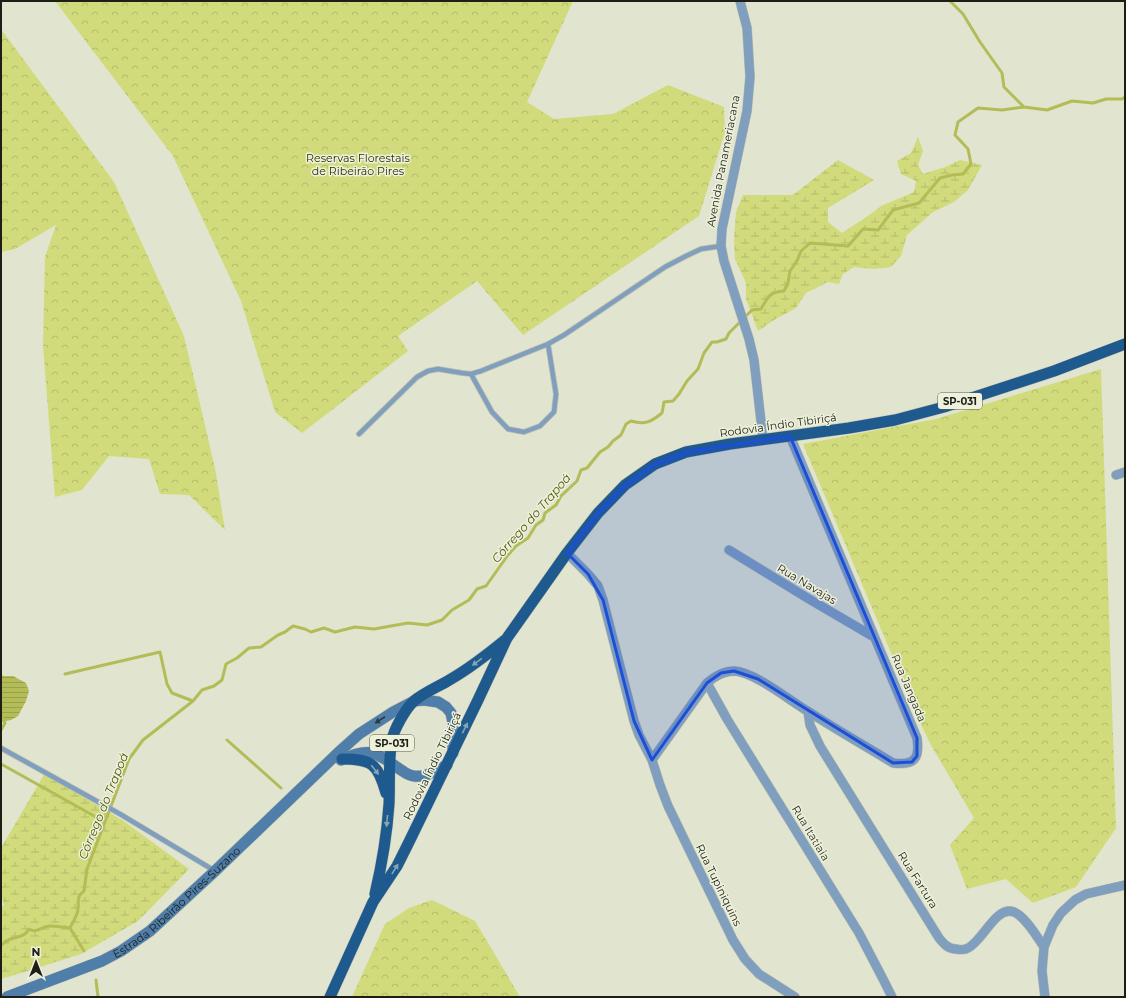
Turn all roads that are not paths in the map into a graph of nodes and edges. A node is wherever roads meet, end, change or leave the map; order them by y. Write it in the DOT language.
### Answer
graph roads {
  1 [pos="740,1"];
  2 [pos="721,246"];
  3 [pos="548,344"];
  4 [pos="1125,344"];
  5 [pos="471,374"];
  6 [pos="360,434"];
  7 [pos="790,436"];
  8 [pos="763,439"];
  9 [pos="729,550"];
  10 [pos="567,553"];
  11 [pos="874,637"];
  12 [pos="507,638"];
  13 [pos="707,683"];
  14 [pos="414,701"];
  15 [pos="808,712"];
  16 [pos="1,748"];
  17 [pos="453,753"];
  18 [pos="342,759"];
  19 [pos="652,760"];
  20 [pos="390,762"];
  21 [pos="447,765"];
  22 [pos="322,769"];
  23 [pos="389,804"];
  24 [pos="215,871"];
  25 [pos="1125,885"];
  26 [pos="373,902"];
  27 [pos="1044,947"];
  28 [pos="7,997"];
  29 [pos="330,997"];
  30 [pos="795,997"];
  31 [pos="892,997"];
  32 [pos="1045,997"];
  1 -- 2 [label="street, Avenida Panameriacana"];
  2 -- 3 [label="lane"];
  2 -- 8 [label="street, Avenida Panameriacana"];
  3 -- 5 [label="lane"];
  3 -- 5 [label="lane"];
  4 -- 7 [label="highway, Rodovia Índio Tibiriçá / SP-031"];
  5 -- 6 [label="lane"];
  7 -- 8 [label="highway, Rodovia Índio Tibiriçá / SP-031"];
  7 -- 11 [label="street, Rua Jangada"];
  8 -- 10 [label="highway, Rodovia Índio Tibiriçá / SP-031"];
  9 -- 11 [label="street, Rua Navajas"];
  10 -- 12 [label="highway, Rodovia Índio Tibiriçá / SP-031"];
  10 -- 19 [label="street, Rua Tupiniquins"];
  11 -- 15 [label="street, Rua Jangada"];
  12 -- 14 [label="highway, Rodovia Índio Tibiriçá / SP-031, one-way"];
  17 -- 12 [label="highway, Rodovia Índio Tibiriçá / SP-031, one-way"];
  13 -- 15 [label="street, Rua Jangada"];
  13 -- 19 [label="street"];
  13 -- 31 [label="street, Rua Itatiaia"];
  14 -- 17 [label="main road"];
  14 -- 20 [label="highway, Rodovia Índio Tibiriçá / SP-031"];
  14 -- 22 [label="main road, Estrada Ribeirão Pires-Suzano, one-way"];
  15 -- 27 [label="street, Rua Fartura"];
  16 -- 24 [label="lane"];
  17 -- 21 [label="highway, Rodovia Índio Tibiriçá / SP-031"];
  18 -- 20 [label="main road"];
  18 -- 22 [label="main road"];
  18 -- 23 [label="highway, one-way"];
  19 -- 30 [label="street, Rua Tupiniquins"];
  20 -- 21 [label="main road"];
  20 -- 23 [label="highway, Rodovia Índio Tibiriçá / SP-031"];
  26 -- 21 [label="highway, Rodovia Índio Tibiriçá / SP-031, one-way"];
  22 -- 24 [label="main road, Estrada Ribeirão Pires-Suzano"];
  23 -- 26 [label="highway, Rodovia Índio Tibiriçá / SP-031, one-way"];
  24 -- 28 [label="main road, Estrada Ribeirão Pires-Suzano"];
  25 -- 27 [label="street"];
  26 -- 29 [label="highway, Rodovia Índio Tibiriçá / SP-031"];
  27 -- 32 [label="street"];
}
